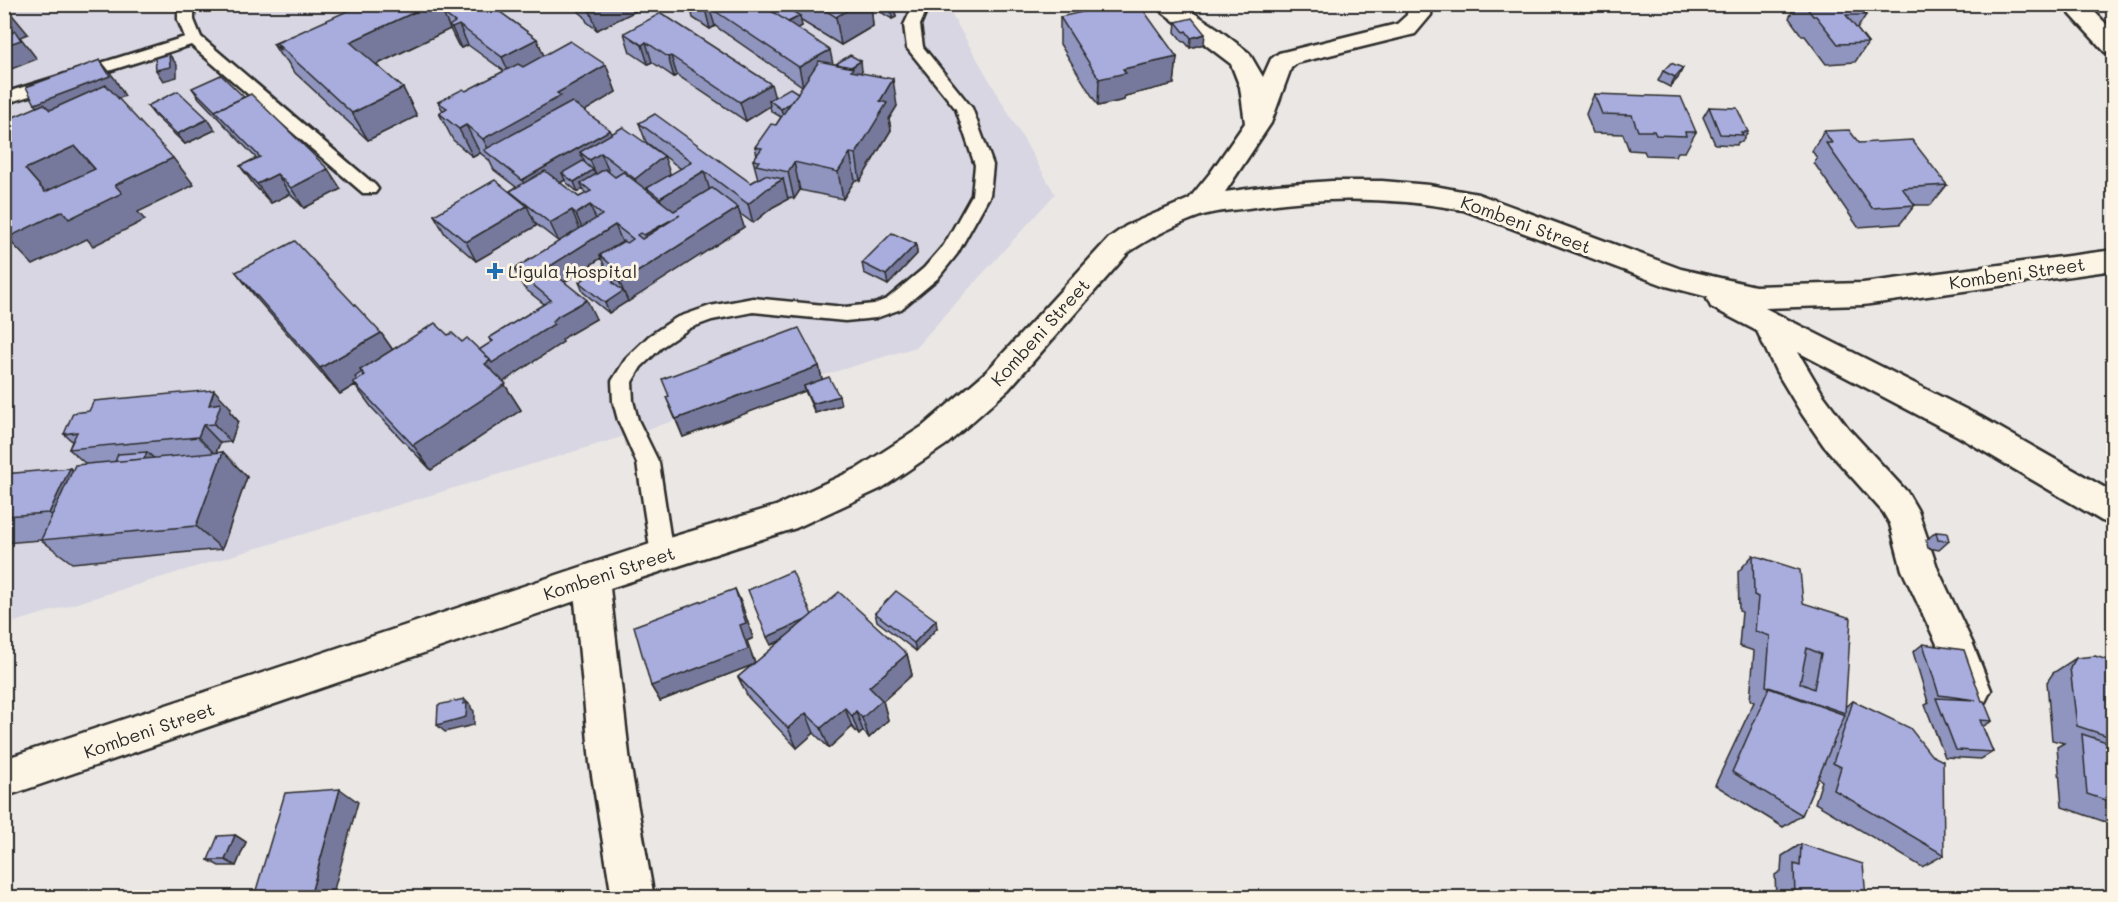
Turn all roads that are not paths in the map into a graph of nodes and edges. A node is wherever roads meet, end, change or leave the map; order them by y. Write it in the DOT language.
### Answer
graph roads {
  1 [pos="186,4"];
  2 [pos="922,4"];
  3 [pos="1164,4"];
  4 [pos="1420,4"];
  5 [pos="2073,4"];
  6 [pos="194,39"];
  7 [pos="2114,47"];
  8 [pos="4,99"];
  9 [pos="1258,123"];
  10 [pos="369,189"];
  11 [pos="1199,206"];
  12 [pos="2114,260"];
  13 [pos="1686,280"];
  14 [pos="1769,324"];
  15 [pos="2114,510"];
  16 [pos="662,555"];
  17 [pos="591,579"];
  18 [pos="1979,708"];
  19 [pos="4,778"];
  20 [pos="633,897"];
  1 -- 6 [label="lane"];
  2 -- 16 [label="lane"];
  3 -- 9 [label="street"];
  4 -- 9 [label="street"];
  5 -- 7 [label="street"];
  6 -- 8 [label="lane"];
  6 -- 10 [label="lane"];
  9 -- 11 [label="street"];
  11 -- 13 [label="street, Kombeni Street"];
  11 -- 16 [label="street, Kombeni Street"];
  12 -- 13 [label="street, Kombeni Street"];
  13 -- 14 [label="street"];
  14 -- 15 [label="street"];
  14 -- 18 [label="street"];
  16 -- 17 [label="street, Kombeni Street"];
  17 -- 19 [label="street, Kombeni Street"];
  17 -- 20 [label="street"];
}
